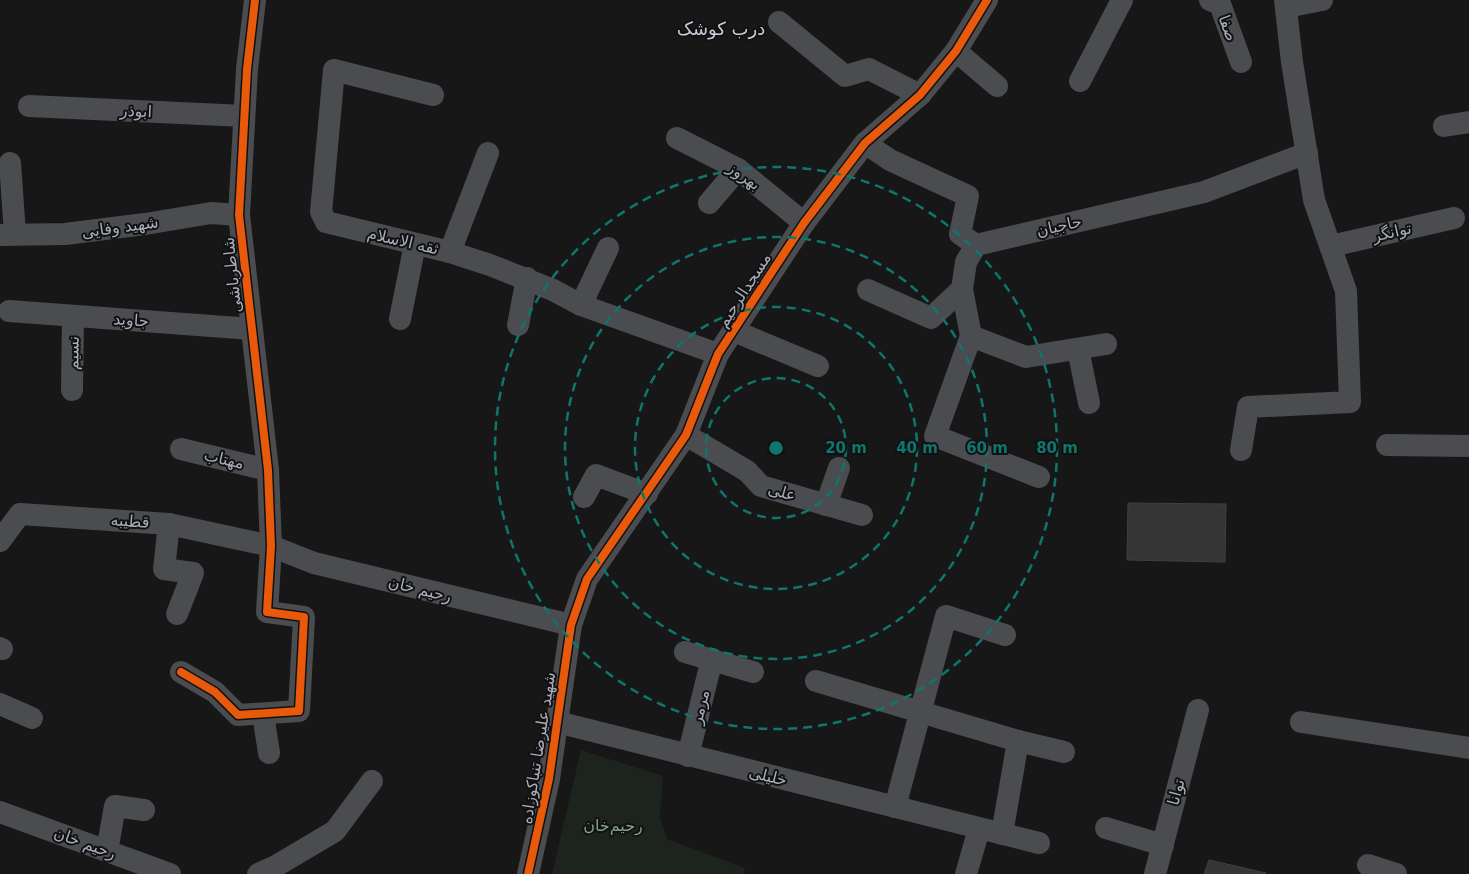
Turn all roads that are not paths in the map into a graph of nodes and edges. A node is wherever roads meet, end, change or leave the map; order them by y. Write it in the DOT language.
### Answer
graph roads {
  1 [pos="255,0"];
  2 [pos="987,0"];
  3 [pos="1122,0"];
  4 [pos="1210,0"];
  5 [pos="1322,0"];
  6 [pos="1286,4"];
  7 [pos="779,22"];
  8 [pos="956,51"];
  9 [pos="1241,62"];
  10 [pos="1080,81"];
  11 [pos="998,86"];
  12 [pos="433,95"];
  13 [pos="920,95"];
  14 [pos="29,106"];
  15 [pos="244,116"];
  16 [pos="1469,122"];
  17 [pos="1444,126"];
  18 [pos="677,138"];
  19 [pos="864,143"];
  20 [pos="488,153"];
  21 [pos="1307,153"];
  22 [pos="10,163"];
  23 [pos="738,170"];
  24 [pos="709,203"];
  25 [pos="239,215"];
  26 [pos="1454,218"];
  27 [pos="804,224"];
  28 [pos="8,235"];
  29 [pos="415,244"];
  30 [pos="976,245"];
  31 [pos="1331,246"];
  32 [pos="608,248"];
  33 [pos="450,252"];
  34 [pos="527,278"];
  35 [pos="868,290"];
  36 [pos="962,290"];
  37 [pos="581,305"];
  38 [pos="9,311"];
  39 [pos="73,316"];
  40 [pos="400,319"];
  41 [pos="518,325"];
  42 [pos="252,329"];
  43 [pos="734,331"];
  44 [pos="971,336"];
  45 [pos="1106,344"];
  46 [pos="1078,349"];
  47 [pos="718,354"];
  48 [pos="818,366"];
  49 [pos="72,390"];
  50 [pos="1089,402"];
  51 [pos="686,435"];
  52 [pos="1387,445"];
  53 [pos="1469,446"];
  54 [pos="181,449"];
  55 [pos="1241,450"];
  56 [pos="839,468"];
  57 [pos="268,470"];
  58 [pos="1039,477"];
  59 [pos="647,494"];
  60 [pos="584,497"];
  61 [pos="826,505"];
  62 [pos="862,515"];
  63 [pos="169,524"];
  64 [pos="0,541"];
  65 [pos="271,546"];
  66 [pos="177,614"];
  67 [pos="571,625"];
  68 [pos="1005,635"];
  69 [pos="684,652"];
  70 [pos="712,659"];
  71 [pos="181,672"];
  72 [pos="753,672"];
  73 [pos="816,681"];
  74 [pos="0,704"];
  75 [pos="1198,710"];
  76 [pos="921,711"];
  77 [pos="263,714"];
  78 [pos="32,718"];
  79 [pos="557,722"];
  80 [pos="1300,722"];
  81 [pos="1018,741"];
  82 [pos="1469,748"];
  83 [pos="1064,752"];
  84 [pos="269,754"];
  85 [pos="688,756"];
  86 [pos="372,781"];
  87 [pos="895,807"];
  88 [pos="144,810"];
  89 [pos="0,812"];
  90 [pos="1106,828"];
  91 [pos="979,829"];
  92 [pos="1002,834"];
  93 [pos="1039,844"];
  94 [pos="1163,845"];
  95 [pos="107,851"];
  96 [pos="1368,865"];
  97 [pos="170,874"];
  98 [pos="258,874"];
  99 [pos="528,874"];
  100 [pos="966,874"];
  101 [pos="1155,874"];
  102 [pos="1396,874"];
  1 -- 15 [label="street, شاطرباشی"];
  2 -- 8 [label="street, مسجدالرحیم"];
  3 -- 10 [label="street"];
  4 -- 9 [label="street, صفا"];
  5 -- 6 [label="street"];
  6 -- 21 [label="street"];
  7 -- 13 [label="street"];
  8 -- 11 [label="street"];
  8 -- 13 [label="street, مسجدالرحیم"];
  12 -- 29 [label="street, ثقه الاسلام"];
  13 -- 19 [label="street, مسجدالرحیم"];
  14 -- 15 [label="street, ابوذر"];
  15 -- 25 [label="street, شاطرباشی"];
  16 -- 17 [label="street"];
  18 -- 23 [label="street, بهروز"];
  19 -- 27 [label="street, مسجدالرحیم"];
  19 -- 30 [label="street"];
  20 -- 33 [label="street"];
  21 -- 30 [label="street, حاجیان"];
  21 -- 31 [label="street"];
  22 -- 28 [label="street"];
  23 -- 24 [label="street"];
  23 -- 27 [label="street, بهروز"];
  25 -- 28 [label="street, شهید وفایی"];
  25 -- 42 [label="street, شاطرباشی"];
  26 -- 31 [label="street, توانگر"];
  27 -- 43 [label="street, مسجدالرحیم"];
  29 -- 33 [label="street, ثقه الاسلام"];
  29 -- 40 [label="street"];
  30 -- 36 [label="street"];
  31 -- 55 [label="street"];
  32 -- 37 [label="street"];
  33 -- 34 [label="street, ثقه الاسلام"];
  34 -- 37 [label="street, ثقه الاسلام"];
  34 -- 41 [label="street"];
  35 -- 36 [label="street"];
  36 -- 44 [label="street"];
  37 -- 47 [label="street, ثقه الاسلام"];
  38 -- 39 [label="street, جاوید"];
  39 -- 42 [label="street, جاوید"];
  39 -- 49 [label="street, نسیم"];
  42 -- 57 [label="street, شاطرباشی"];
  43 -- 47 [label="street, مسجدالرحیم"];
  43 -- 48 [label="street"];
  44 -- 46 [label="street"];
  44 -- 58 [label="street"];
  45 -- 46 [label="street"];
  46 -- 50 [label="street"];
  47 -- 51 [label="street, مسجدالرحیم"];
  51 -- 59 [label="street, مسجدالرحیم"];
  51 -- 61 [label="street, علی"];
  52 -- 53 [label="street"];
  54 -- 57 [label="street, مهتاب"];
  56 -- 61 [label="street"];
  57 -- 65 [label="street, شاطرباشی"];
  59 -- 60 [label="street"];
  59 -- 67 [label="street, مسجدالرحیم"];
  61 -- 62 [label="street, علی"];
  63 -- 64 [label="street, قطیبه"];
  63 -- 65 [label="street, قطیبه"];
  63 -- 66 [label="street"];
  65 -- 67 [label="street, رحیم خان"];
  65 -- 77 [label="street, شاطرباشی"];
  67 -- 79 [label="street, شهید علیرضا تنباکوزاده"];
  68 -- 76 [label="street"];
  69 -- 70 [label="street"];
  70 -- 72 [label="street"];
  70 -- 85 [label="street, مرمر"];
  71 -- 77 [label="street"];
  73 -- 76 [label="street"];
  74 -- 78 [label="street"];
  75 -- 94 [label="street, توانا"];
  76 -- 81 [label="street"];
  76 -- 87 [label="street"];
  77 -- 84 [label="street"];
  79 -- 85 [label="street, خلیلی"];
  79 -- 99 [label="street, شهید علیرضا تنباکوزاده"];
  80 -- 82 [label="street"];
  81 -- 83 [label="street"];
  81 -- 92 [label="street"];
  85 -- 87 [label="street, خلیلی"];
  86 -- 98 [label="street"];
  87 -- 91 [label="street, خلیلی"];
  88 -- 95 [label="street"];
  89 -- 95 [label="street, رحیم خان"];
  90 -- 94 [label="street"];
  91 -- 92 [label="street, خلیلی"];
  91 -- 100 [label="street"];
  92 -- 93 [label="street, خلیلی"];
  94 -- 101 [label="street, توانا"];
  95 -- 97 [label="street, رحیم خان"];
  96 -- 102 [label="street"];
}
